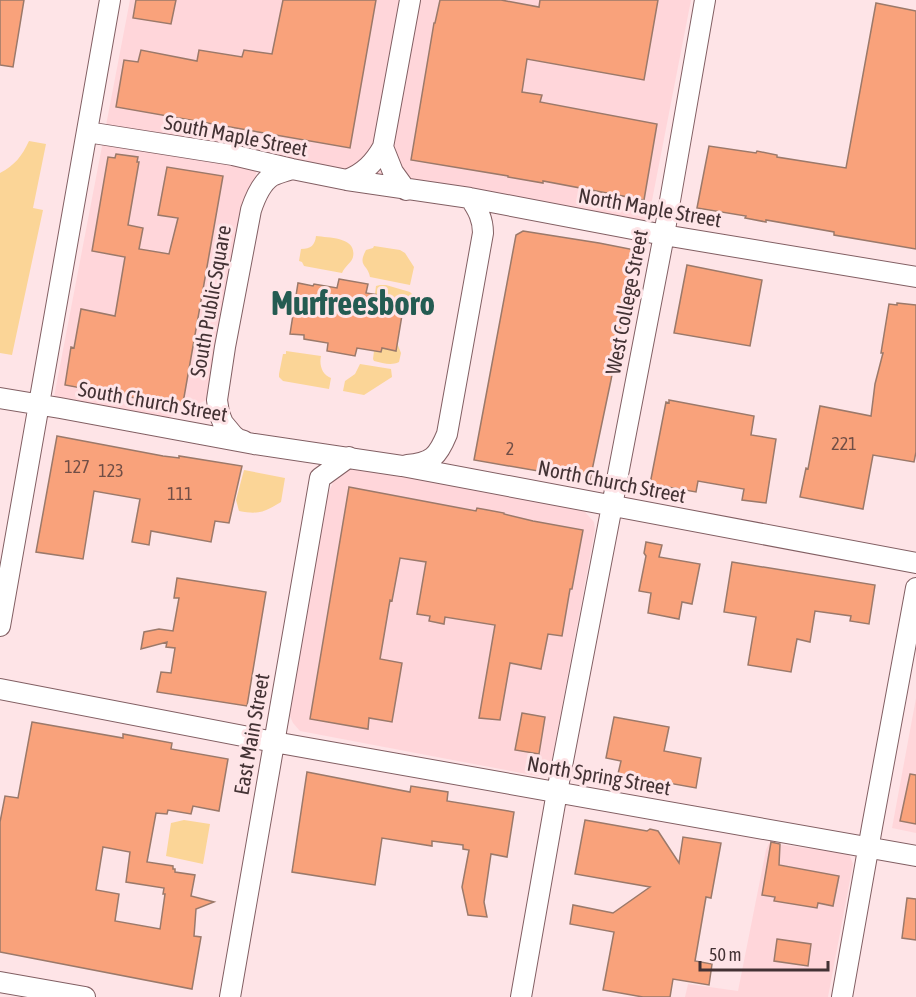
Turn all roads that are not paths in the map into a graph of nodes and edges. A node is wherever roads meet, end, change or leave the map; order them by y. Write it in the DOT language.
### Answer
graph roads {
  1 [pos="110,0"];
  2 [pos="410,0"];
  3 [pos="705,0"];
  4 [pos="87,132"];
  5 [pos="383,147"];
  6 [pos="292,170"];
  7 [pos="347,180"];
  8 [pos="376,185"];
  9 [pos="406,190"];
  10 [pos="470,198"];
  11 [pos="664,235"];
  12 [pos="916,277"];
  13 [pos="0,398"];
  14 [pos="39,405"];
  15 [pos="254,444"];
  16 [pos="298,450"];
  17 [pos="349,457"];
  18 [pos="402,466"];
  19 [pos="320,478"];
  20 [pos="612,506"];
  21 [pos="916,563"];
  22 [pos="916,588"];
  23 [pos="0,626"];
  24 [pos="0,689"];
  25 [pos="274,742"];
  26 [pos="557,792"];
  27 [pos="868,847"];
  28 [pos="916,856"];
  29 [pos="0,982"];
  30 [pos="85,997"];
  31 [pos="230,997"];
  32 [pos="521,997"];
  33 [pos="842,997"];
  1 -- 4 [label="street"];
  2 -- 5 [label="street"];
  3 -- 11 [label="street, West College Street"];
  4 -- 6 [label="street, South Maple Street"];
  4 -- 14 [label="street"];
  5 -- 7 [label="street"];
  5 -- 9 [label="street"];
  6 -- 7 [label="street, South Maple Street"];
  6 -- 15 [label="street, South Public Square"];
  7 -- 8 [label="street, South Maple Street"];
  8 -- 9 [label="street, North Maple Street"];
  9 -- 10 [label="street, North Maple Street"];
  10 -- 11 [label="street, North Maple Street"];
  10 -- 18 [label="street"];
  11 -- 12 [label="street, North Maple Street"];
  11 -- 20 [label="street, West College Street"];
  13 -- 14 [label="street, South Church Street"];
  14 -- 15 [label="street, South Church Street"];
  14 -- 23 [label="street"];
  15 -- 16 [label="street, South Church Street"];
  16 -- 17 [label="street, North Church Street"];
  16 -- 19 [label="street"];
  17 -- 18 [label="street, North Church Street"];
  17 -- 19 [label="street"];
  18 -- 20 [label="street, North Church Street"];
  19 -- 25 [label="street, East Main Street"];
  20 -- 21 [label="street, North Church Street"];
  20 -- 26 [label="street, West College Street"];
  22 -- 27 [label="street"];
  24 -- 25 [label="street, North Spring Street"];
  25 -- 26 [label="street, North Spring Street"];
  25 -- 31 [label="street, East Main Street"];
  26 -- 27 [label="street, North Spring Street"];
  26 -- 32 [label="street, West College Street"];
  27 -- 28 [label="street, North Spring Street"];
  27 -- 33 [label="street"];
  29 -- 30 [label="street"];
}
